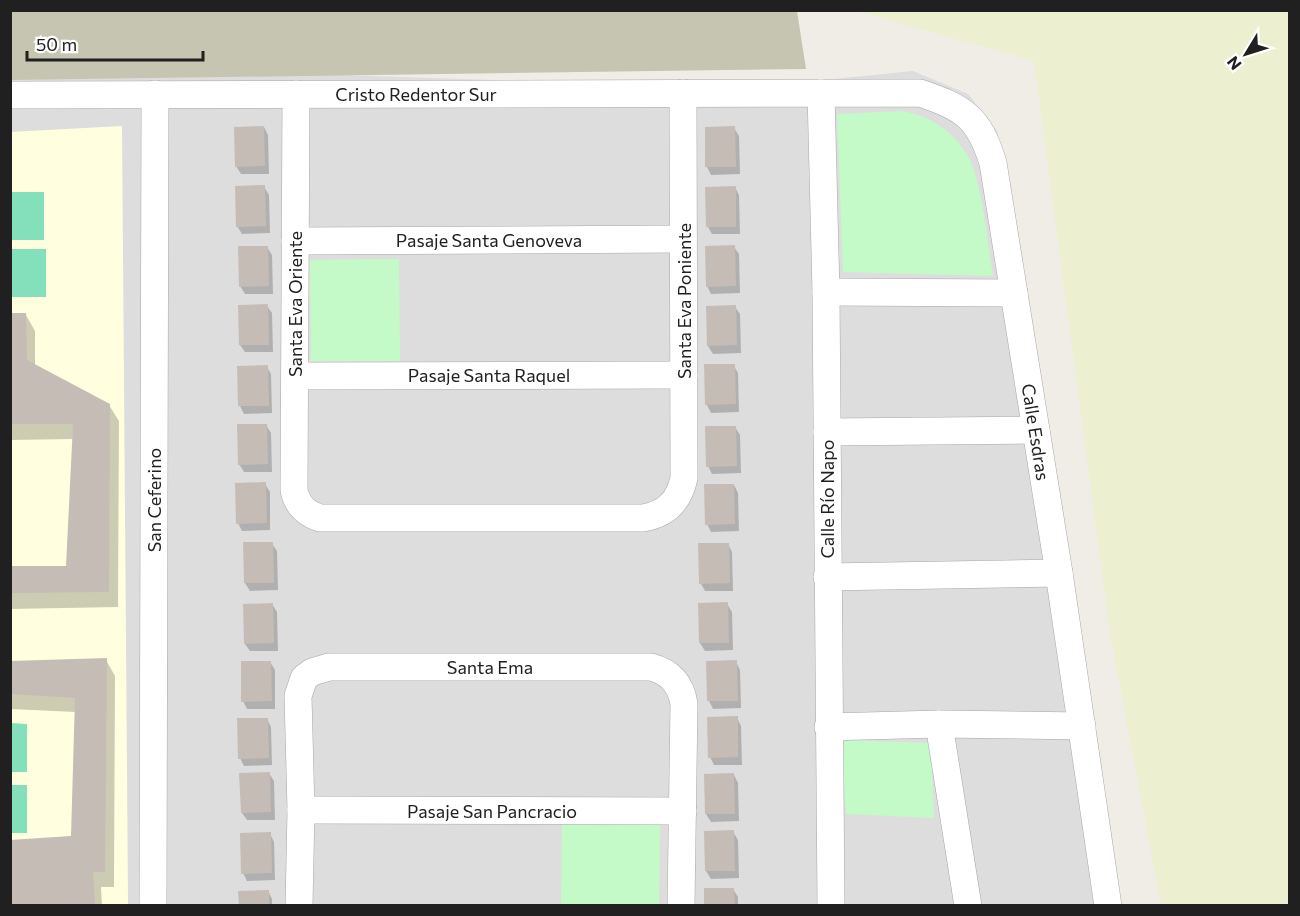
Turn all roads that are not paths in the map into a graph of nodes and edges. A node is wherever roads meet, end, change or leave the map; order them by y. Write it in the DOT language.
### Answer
graph roads {
  1 [pos="683,93"];
  2 [pos="821,93"];
  3 [pos="155,94"];
  4 [pos="296,94"];
  5 [pos="10,95"];
  6 [pos="684,239"];
  7 [pos="295,241"];
  8 [pos="826,292"];
  9 [pos="1014,293"];
  10 [pos="295,375"];
  11 [pos="684,375"];
  12 [pos="1036,430"];
  13 [pos="827,432"];
  14 [pos="304,510"];
  15 [pos="1059,573"];
  16 [pos="827,577"];
  17 [pos="939,724"];
  18 [pos="828,726"];
  19 [pos="1082,726"];
  20 [pos="301,810"];
  21 [pos="683,811"];
  22 [pos="153,906"];
  23 [pos="299,906"];
  24 [pos="681,906"];
  25 [pos="831,906"];
  26 [pos="968,906"];
  27 [pos="1108,906"];
  1 -- 2 [label="street, Cristo Redentor Sur"];
  1 -- 4 [label="street, Cristo Redentor Sur"];
  1 -- 6 [label="street, Santa Eva Poniente"];
  2 -- 8 [label="street, Calle Río Napo"];
  2 -- 9 [label="street, Calle Esdras"];
  3 -- 4 [label="street, Cristo Redentor Sur"];
  3 -- 5 [label="street, Cristo Redentor Sur"];
  3 -- 22 [label="street, San Ceferino"];
  4 -- 7 [label="street, Santa Eva Oriente"];
  6 -- 7 [label="street, Pasaje Santa Genoveva"];
  6 -- 11 [label="street, Santa Eva Poniente"];
  7 -- 10 [label="street, Santa Eva Oriente"];
  8 -- 9 [label="street"];
  8 -- 13 [label="street, Calle Río Napo"];
  9 -- 12 [label="street, Calle Esdras"];
  10 -- 11 [label="street, Pasaje Santa Raquel"];
  10 -- 14 [label="street, Santa Eva Oriente"];
  11 -- 14 [label="street, Santa Eva Poniente"];
  12 -- 13 [label="street"];
  12 -- 15 [label="street, Calle Esdras"];
  13 -- 16 [label="street, Calle Río Napo"];
  15 -- 16 [label="street"];
  15 -- 19 [label="street, Calle Esdras"];
  16 -- 18 [label="street, Calle Río Napo"];
  17 -- 18 [label="street"];
  17 -- 19 [label="street"];
  17 -- 26 [label="street"];
  18 -- 25 [label="street, Calle Río Napo"];
  19 -- 27 [label="street, Calle Esdras"];
  20 -- 21 [label="street, Pasaje San Pancracio"];
  20 -- 21 [label="street, Santa Ema"];
  20 -- 23 [label="street"];
  21 -- 24 [label="street"];
}
